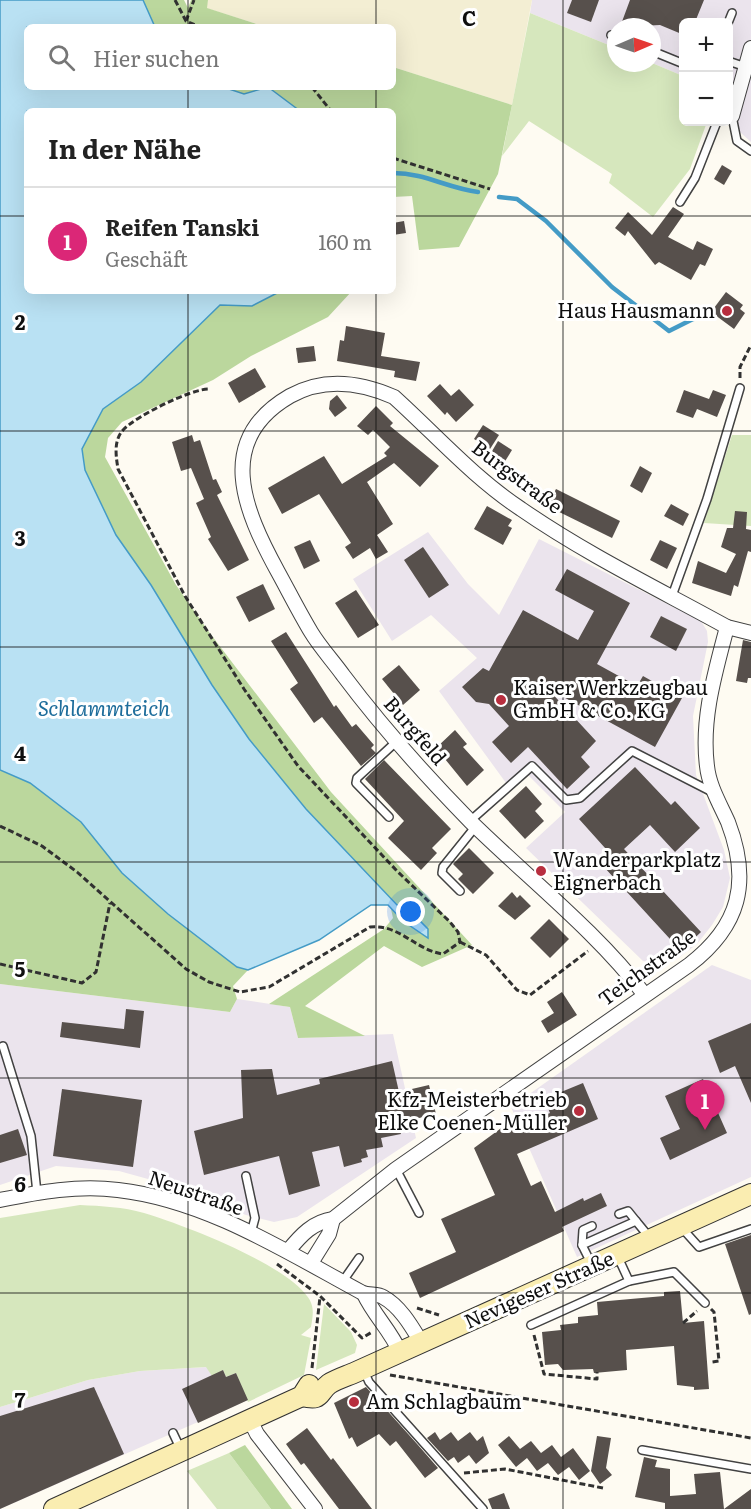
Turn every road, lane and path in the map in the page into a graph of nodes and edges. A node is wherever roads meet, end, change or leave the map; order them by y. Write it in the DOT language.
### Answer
graph roads {
  1 [pos="176,0"];
  2 [pos="194,0"];
  3 [pos="732,13"];
  4 [pos="730,18"];
  5 [pos="186,21"];
  6 [pos="193,24"];
  7 [pos="751,48"];
  8 [pos="661,55"];
  9 [pos="679,62"];
  10 [pos="733,62"];
  11 [pos="746,67"];
  12 [pos="741,84"];
  13 [pos="314,90"];
  14 [pos="733,91"];
  15 [pos="329,108"];
  16 [pos="733,113"];
  17 [pos="733,122"];
  18 [pos="715,126"];
  19 [pos="751,151"];
  20 [pos="396,159"];
  21 [pos="490,189"];
  22 [pos="680,202"];
  23 [pos="751,345"];
  24 [pos="740,388"];
  25 [pos="209,389"];
  26 [pos="246,442"];
  27 [pos="672,596"];
  28 [pos="727,627"];
  29 [pos="751,633"];
  30 [pos="397,741"];
  31 [pos="714,794"];
  32 [pos="389,817"];
  33 [pos="473,824"];
  34 [pos="0,826"];
  35 [pos="460,891"];
  36 [pos="110,903"];
  37 [pos="460,942"];
  38 [pos="602,947"];
  39 [pos="0,964"];
  40 [pos="644,994"];
  41 [pos="3,1046"];
  42 [pos="396,1169"];
  43 [pos="246,1176"];
  44 [pos="37,1192"];
  45 [pos="751,1194"];
  46 [pos="0,1200"];
  47 [pos="419,1213"];
  48 [pos="619,1214"];
  49 [pos="333,1219"];
  50 [pos="636,1221"];
  51 [pos="592,1226"];
  52 [pos="681,1227"];
  53 [pos="751,1229"];
  54 [pos="251,1233"];
  55 [pos="652,1240"];
  56 [pos="582,1245"];
  57 [pos="288,1251"];
  58 [pos="616,1256"];
  59 [pos="359,1258"];
  60 [pos="273,1261"];
  61 [pos="311,1263"];
  62 [pos="592,1266"];
  63 [pos="343,1281"];
  64 [pos="629,1281"];
  65 [pos="364,1294"];
  66 [pos="320,1296"];
  67 [pos="705,1303"];
  68 [pos="683,1323"];
  69 [pos="531,1325"];
  70 [pos="375,1330"];
  71 [pos="421,1342"];
  72 [pos="400,1352"];
  73 [pos="712,1362"];
  74 [pos="363,1369"];
  75 [pos="568,1370"];
  76 [pos="597,1372"];
  77 [pos="389,1375"];
  78 [pos="569,1377"];
  79 [pos="319,1381"];
  80 [pos="250,1420"];
  81 [pos="173,1433"];
  82 [pos="751,1437"];
  83 [pos="642,1450"];
  84 [pos="182,1452"];
  85 [pos="751,1469"];
  86 [pos="450,1475"];
  87 [pos="603,1488"];
  88 [pos="54,1509"];
  89 [pos="315,1509"];
  90 [pos="483,1509"];
  1 -- 5 [label="path"];
  2 -- 5 [label="path"];
  3 -- 4 [label="lane"];
  5 -- 6 [label="path"];
  7 -- 11 [label="street"];
  8 -- 9 [label="lane"];
  10 -- 11 [label="lane"];
  11 -- 12 [label="street"];
  12 -- 14 [label="lane"];
  12 -- 16 [label="street"];
  13 -- 15 [label="path"];
  17 -- 19 [label="lane"];
  18 -- 22 [label="lane"];
  20 -- 21 [label="path"];
  23 -- 24 [label="path"];
  24 -- 27 [label="lane"];
  25 -- 37 [label="path"];
  26 -- 27 [label="street, Burgstraße"];
  26 -- 30 [label="street, Burgfeld"];
  27 -- 28 [label="street, Burgstraße"];
  28 -- 29 [label="street, Burgstraße"];
  28 -- 31 [label="street, Teichstraße"];
  30 -- 32 [label="lane"];
  30 -- 33 [label="street, Burgfeld"];
  31 -- 33 [label="lane"];
  31 -- 40 [label="street, Teichstraße"];
  33 -- 35 [label="lane"];
  33 -- 38 [label="street, Burgfeld"];
  34 -- 36 [label="path"];
  36 -- 37 [label="path"];
  36 -- 39 [label="path"];
  37 -- 38 [label="path"];
  38 -- 40 [label="street, Burgfeld"];
  40 -- 42 [label="street, Teichstraße"];
  41 -- 44 [label="lane"];
  42 -- 47 [label="lane"];
  42 -- 49 [label="street, Teichstraße"];
  43 -- 54 [label="lane"];
  44 -- 46 [label="street, Neustraße"];
  44 -- 54 [label="street, Neustraße"];
  45 -- 52 [label="main road, Nevigeser Straße"];
  48 -- 50 [label="lane"];
  49 -- 57 [label="street, Teichstraße"];
  49 -- 61 [label="street, Teichstraße"];
  50 -- 55 [label="lane"];
  50 -- 56 [label="lane"];
  51 -- 56 [label="lane"];
  52 -- 53 [label="lane"];
  52 -- 55 [label="main road, Nevigeser Straße"];
  54 -- 57 [label="street, Neustraße"];
  55 -- 58 [label="main road, Nevigeser Straße"];
  56 -- 62 [label="lane"];
  57 -- 61 [label="street, Neustraße"];
  58 -- 62 [label="main road, Nevigeser Straße"];
  58 -- 64 [label="lane"];
  59 -- 63 [label="lane"];
  60 -- 66 [label="path"];
  61 -- 63 [label="street, Neustraße"];
  62 -- 71 [label="main road, Nevigeser Straße"];
  63 -- 65 [label="street, Neustraße"];
  64 -- 67 [label="lane"];
  64 -- 69 [label="lane"];
  65 -- 71 [label="street, Neustraße"];
  65 -- 72 [label="street, Neustraße"];
  66 -- 70 [label="path"];
  66 -- 79 [label="path"];
  67 -- 68 [label="path"];
  67 -- 73 [label="path"];
  69 -- 78 [label="path"];
  71 -- 72 [label="main road, Nevigeser Straße"];
  72 -- 74 [label="main road, Nevigeser Straße"];
  74 -- 79 [label="main road, Nevigeser Straße"];
  74 -- 86 [label="lane"];
  75 -- 78 [label="path"];
  76 -- 78 [label="path"];
  77 -- 82 [label="path"];
  79 -- 80 [label="main road, Nevigeser Straße"];
  80 -- 84 [label="main road, Nevigeser Straße"];
  80 -- 89 [label="street"];
  81 -- 84 [label="lane"];
  83 -- 85 [label="lane"];
  84 -- 88 [label="main road, Nevigeser Straße"];
  86 -- 87 [label="path"];
  86 -- 90 [label="lane"];
}
